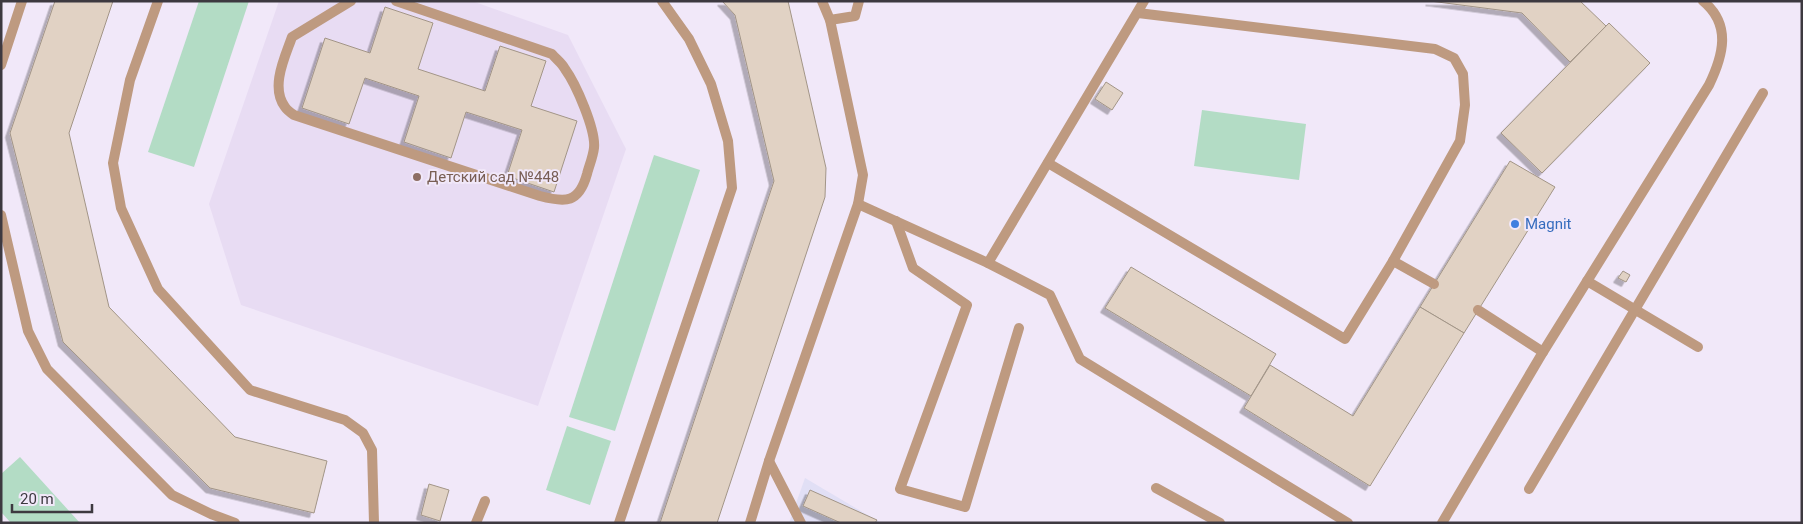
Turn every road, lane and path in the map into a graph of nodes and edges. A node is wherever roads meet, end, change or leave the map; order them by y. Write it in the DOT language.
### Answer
graph roads {
  1 [pos="22,1"];
  2 [pos="158,1"];
  3 [pos="351,1"];
  4 [pos="396,1"];
  5 [pos="662,1"];
  6 [pos="822,1"];
  7 [pos="859,1"];
  8 [pos="1144,1"];
  9 [pos="1703,1"];
  10 [pos="1138,13"];
  11 [pos="830,20"];
  12 [pos="1,65"];
  13 [pos="1763,94"];
  14 [pos="1048,163"];
  15 [pos="858,204"];
  16 [pos="1,215"];
  17 [pos="896,221"];
  18 [pos="1393,261"];
  19 [pos="988,263"];
  20 [pos="1587,281"];
  21 [pos="1434,284"];
  22 [pos="1634,309"];
  23 [pos="1478,310"];
  24 [pos="1019,328"];
  25 [pos="1698,347"];
  26 [pos="1543,352"];
  27 [pos="769,461"];
  28 [pos="1156,488"];
  29 [pos="1529,490"];
  30 [pos="485,501"];
  31 [pos="235,523"];
  32 [pos="374,523"];
  33 [pos="476,523"];
  34 [pos="620,523"];
  35 [pos="750,523"];
  36 [pos="801,523"];
  37 [pos="1220,523"];
  38 [pos="1348,523"];
  39 [pos="1442,523"];
  1 -- 12 [label="lane"];
  2 -- 32 [label="lane"];
  3 -- 4 [label="lane"];
  5 -- 34 [label="lane"];
  6 -- 11 [label="lane"];
  7 -- 11 [label="lane"];
  8 -- 10 [label="lane"];
  9 -- 20 [label="lane"];
  10 -- 14 [label="lane"];
  10 -- 18 [label="lane"];
  11 -- 15 [label="lane"];
  13 -- 22 [label="lane"];
  14 -- 18 [label="lane"];
  14 -- 19 [label="lane"];
  15 -- 17 [label="lane"];
  15 -- 27 [label="lane"];
  16 -- 31 [label="lane"];
  17 -- 19 [label="lane"];
  17 -- 24 [label="lane"];
  18 -- 21 [label="lane"];
  19 -- 38 [label="lane"];
  20 -- 22 [label="lane"];
  20 -- 26 [label="lane"];
  22 -- 25 [label="lane"];
  22 -- 29 [label="lane"];
  23 -- 26 [label="lane"];
  26 -- 39 [label="lane"];
  27 -- 35 [label="lane"];
  27 -- 36 [label="lane"];
  28 -- 37 [label="lane"];
  30 -- 33 [label="lane"];
}
